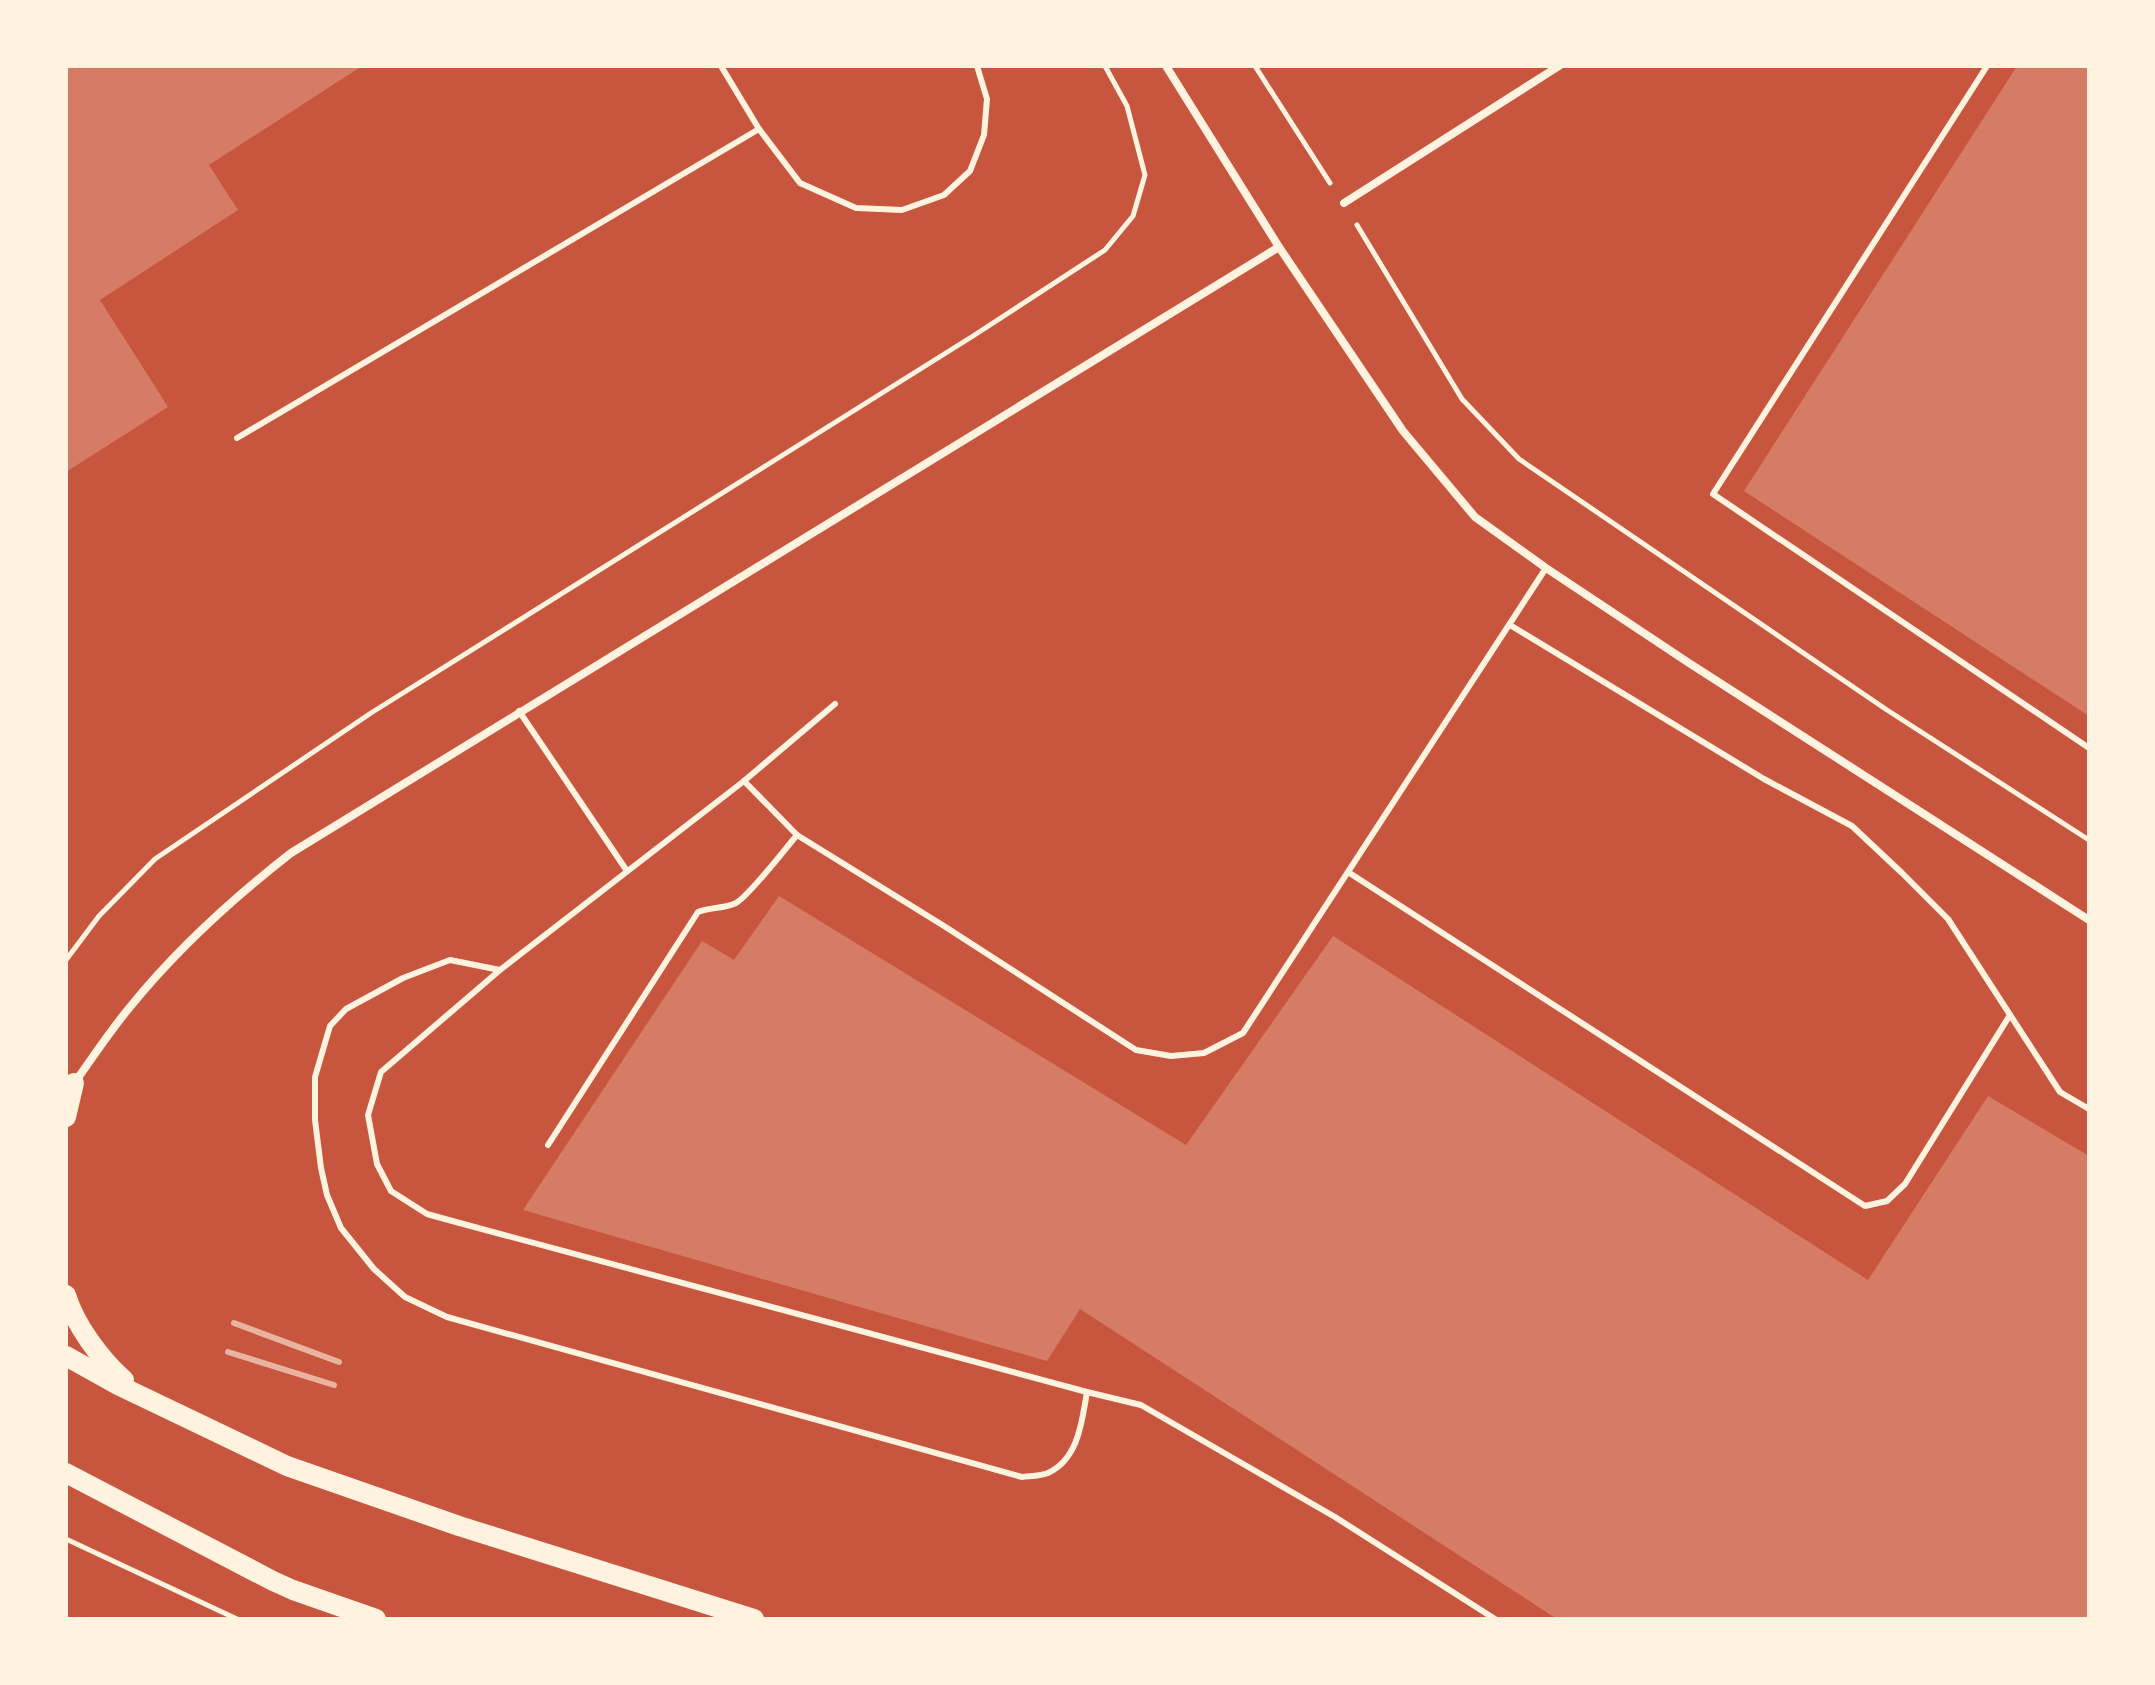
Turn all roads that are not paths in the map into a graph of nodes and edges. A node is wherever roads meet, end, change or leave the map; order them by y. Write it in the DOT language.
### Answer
graph roads {
  1 [pos="721,66"];
  2 [pos="977,66"];
  3 [pos="1166,66"];
  4 [pos="1559,66"];
  5 [pos="1987,66"];
  6 [pos="759,129"];
  7 [pos="1344,203"];
  8 [pos="1279,247"];
  9 [pos="237,438"];
  10 [pos="1546,568"];
  11 [pos="1510,625"];
  12 [pos="835,704"];
  13 [pos="519,711"];
  14 [pos="2089,748"];
  15 [pos="744,781"];
  16 [pos="797,835"];
  17 [pos="627,871"];
  18 [pos="1348,872"];
  19 [pos="2089,920"];
  20 [pos="500,970"];
  21 [pos="2010,1015"];
  22 [pos="69,1089"];
  23 [pos="2089,1109"];
  24 [pos="66,1117"];
  25 [pos="548,1145"];
  26 [pos="66,1295"];
  27 [pos="66,1356"];
  28 [pos="1087,1392"];
  29 [pos="148,1399"];
  30 [pos="66,1473"];
  31 [pos="376,1619"];
  32 [pos="754,1619"];
  33 [pos="1495,1619"];
  1 -- 6 [label="lane"];
  2 -- 6 [label="lane"];
  3 -- 8 [label="street"];
  4 -- 7 [label="street"];
  5 -- 14 [label="lane"];
  6 -- 9 [label="lane"];
  8 -- 10 [label="street"];
  8 -- 13 [label="street"];
  10 -- 11 [label="lane"];
  10 -- 19 [label="street"];
  11 -- 18 [label="lane"];
  11 -- 21 [label="lane"];
  12 -- 15 [label="lane"];
  13 -- 17 [label="lane"];
  13 -- 22 [label="street"];
  15 -- 16 [label="lane"];
  15 -- 17 [label="lane"];
  16 -- 18 [label="lane"];
  16 -- 25 [label="lane"];
  17 -- 20 [label="lane"];
  18 -- 21 [label="lane"];
  20 -- 28 [label="lane"];
  20 -- 28 [label="lane"];
  21 -- 23 [label="lane"];
  22 -- 24 [label="main road"];
  26 -- 29 [label="main road"];
  27 -- 29 [label="main road"];
  28 -- 33 [label="lane"];
  29 -- 32 [label="main road"];
  30 -- 31 [label="main road"];
}
